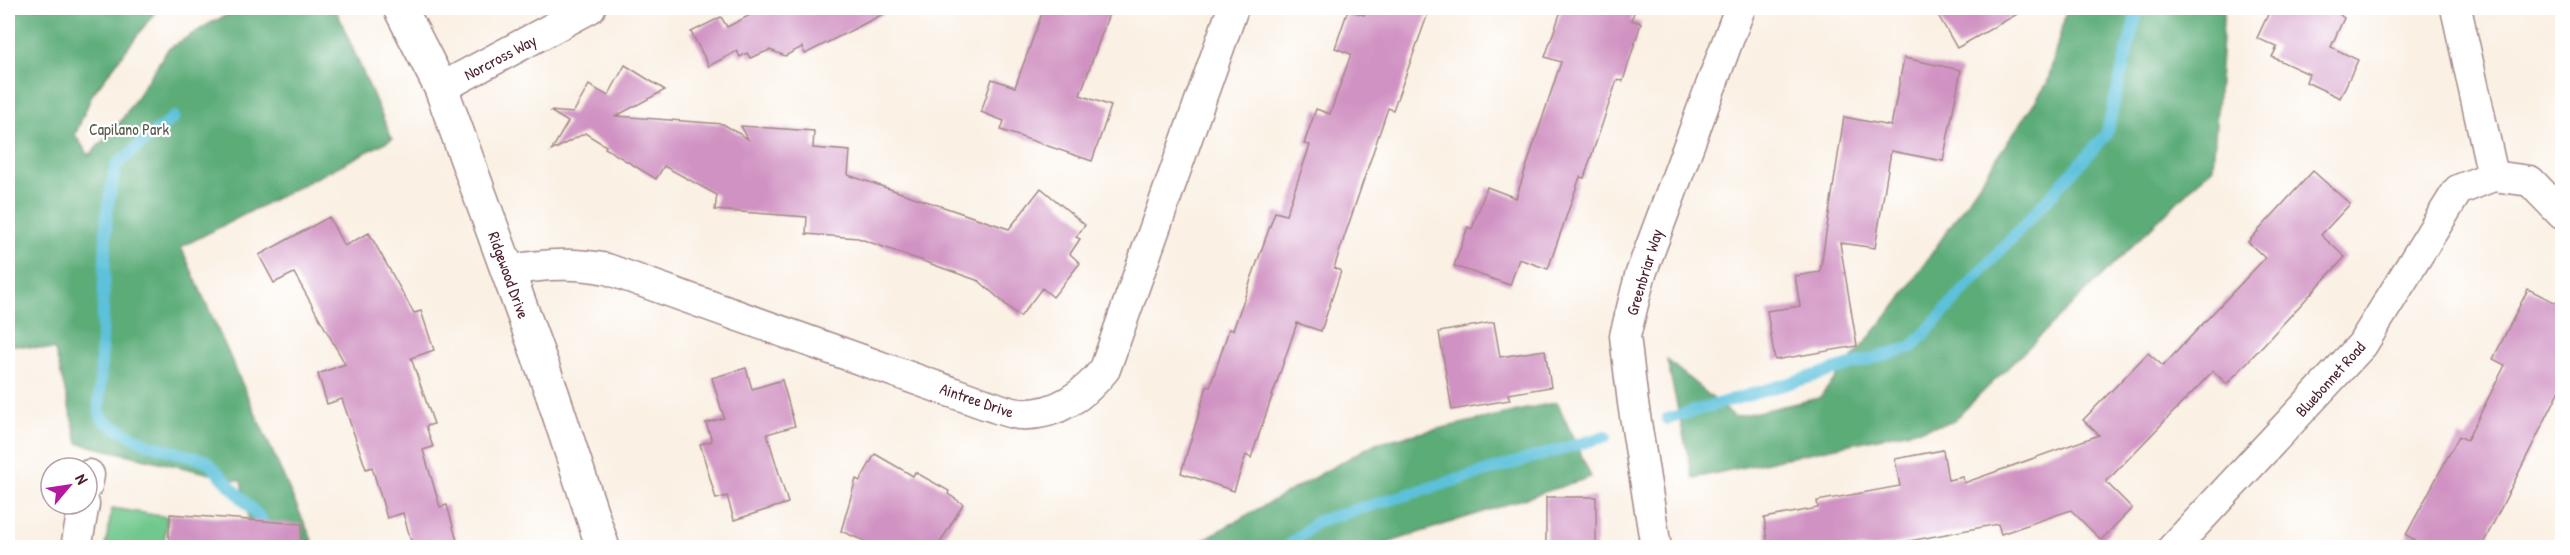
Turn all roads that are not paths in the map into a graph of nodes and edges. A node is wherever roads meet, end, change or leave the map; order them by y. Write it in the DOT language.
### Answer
graph roads {
  1 [pos="400,8"];
  2 [pos="590,8"];
  3 [pos="1233,8"];
  4 [pos="1740,8"];
  5 [pos="2456,8"];
  6 [pos="441,88"];
  7 [pos="2493,176"];
  8 [pos="2562,214"];
  9 [pos="507,271"];
  10 [pos="82,516"];
  11 [pos="76,548"];
  12 [pos="603,548"];
  13 [pos="1656,548"];
  14 [pos="2173,548"];
  1 -- 6 [label="main road, Ridgewood Drive"];
  2 -- 6 [label="street, Norcross Way"];
  3 -- 9 [label="street, Aintree Drive"];
  4 -- 13 [label="street, Greenbriar Way"];
  5 -- 7 [label="street"];
  6 -- 9 [label="main road, Ridgewood Drive"];
  7 -- 8 [label="street, Bluebonnet Road"];
  7 -- 14 [label="street, Bluebonnet Road"];
  9 -- 12 [label="main road, Ridgewood Drive"];
  10 -- 11 [label="street"];
}
